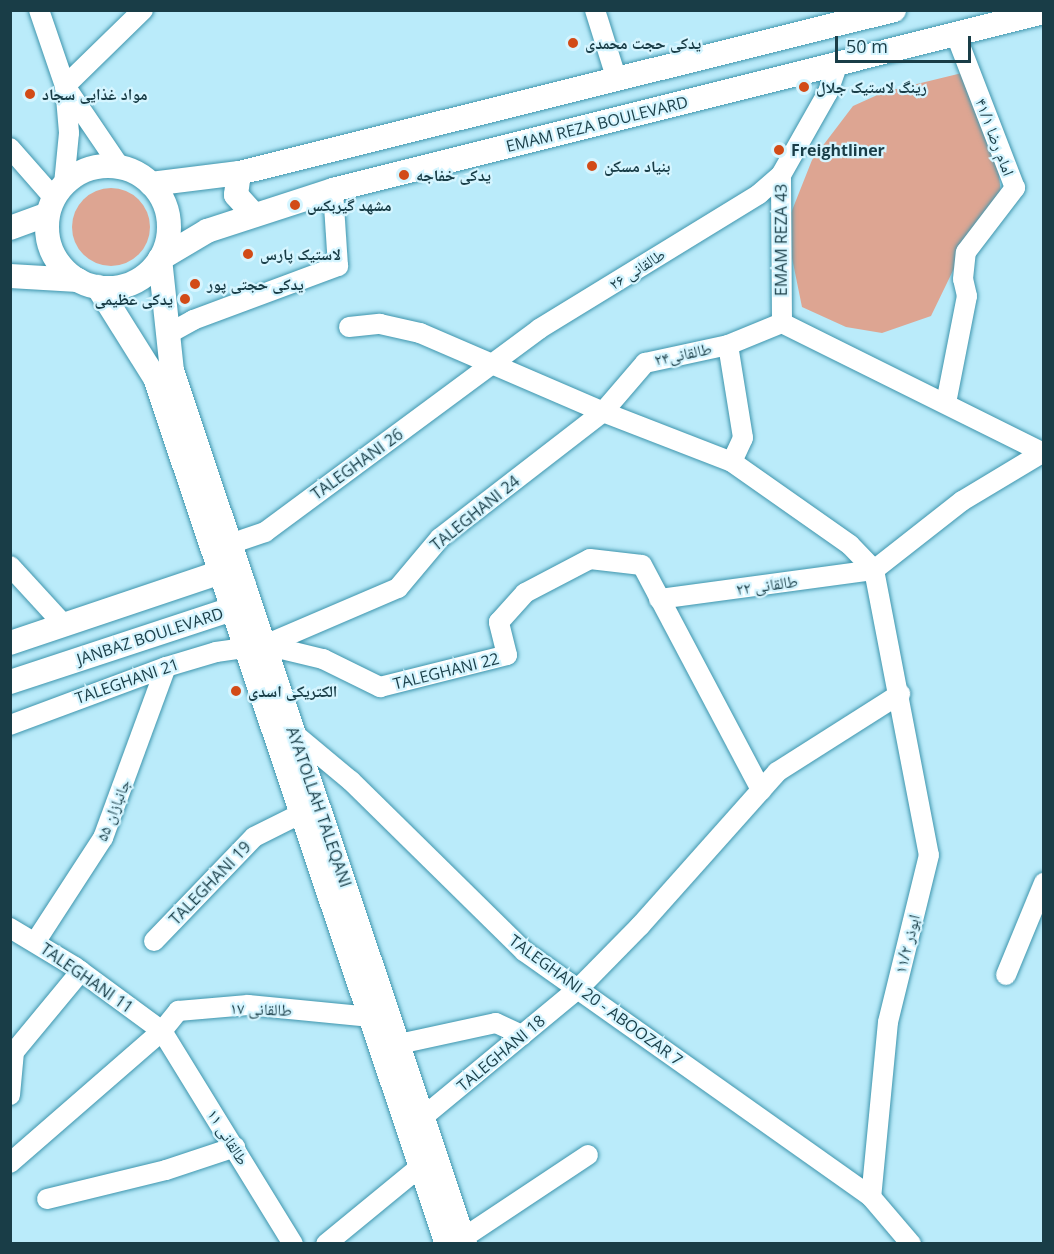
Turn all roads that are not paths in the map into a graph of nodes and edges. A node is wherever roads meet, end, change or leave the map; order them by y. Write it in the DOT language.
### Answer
graph roads {
  1 [pos="39,10"];
  2 [pos="143,10"];
  3 [pos="595,10"];
  4 [pos="880,12"];
  5 [pos="1044,12"];
  6 [pos="956,35"];
  7 [pos="838,63"];
  8 [pos="617,80"];
  9 [pos="65,90"];
  10 [pos="10,148"];
  11 [pos="120,167"];
  12 [pos="239,173"];
  13 [pos="781,175"];
  14 [pos="151,184"];
  15 [pos="333,190"];
  16 [pos="56,199"];
  17 [pos="252,213"];
  18 [pos="10,228"];
  19 [pos="160,259"];
  20 [pos="10,276"];
  21 [pos="88,284"];
  22 [pos="782,323"];
  23 [pos="349,327"];
  24 [pos="168,334"];
  25 [pos="728,345"];
  26 [pos="492,362"];
  27 [pos="164,374"];
  28 [pos="946,403"];
  29 [pos="603,412"];
  30 [pos="1043,453"];
  31 [pos="732,462"];
  32 [pos="221,555"];
  33 [pos="10,566"];
  34 [pos="874,570"];
  35 [pos="244,585"];
  36 [pos="659,599"];
  37 [pos="134,602"];
  38 [pos="232,609"];
  39 [pos="64,625"];
  40 [pos="145,639"];
  41 [pos="10,643"];
  42 [pos="256,645"];
  43 [pos="166,667"];
  44 [pos="10,682"];
  45 [pos="900,693"];
  46 [pos="268,715"];
  47 [pos="10,724"];
  48 [pos="294,732"];
  49 [pos="761,790"];
  50 [pos="302,813"];
  51 [pos="1044,883"];
  52 [pos="10,928"];
  53 [pos="36,941"];
  54 [pos="153,941"];
  55 [pos="81,971"];
  56 [pos="1006,975"];
  57 [pos="579,988"];
  58 [pos="371,1017"];
  59 [pos="162,1031"];
  60 [pos="522,1035"];
  61 [pos="399,1044"];
  62 [pos="10,1095"];
  63 [pos="423,1117"];
  64 [pos="235,1147"];
  65 [pos="588,1155"];
  66 [pos="10,1164"];
  67 [pos="421,1166"];
  68 [pos="871,1197"];
  69 [pos="46,1199"];
  70 [pos="459,1242"];
  71 [pos="293,1244"];
  72 [pos="326,1244"];
  73 [pos="911,1244"];
  1 -- 9 [label="street"];
  2 -- 9 [label="street"];
  3 -- 8 [label="street"];
  4 -- 8 [label="main road"];
  5 -- 6 [label="main road, EMAM REZA BOULEVARD"];
  6 -- 7 [label="main road, EMAM REZA BOULEVARD"];
  6 -- 28 [label="street, امام رضا ۴۱/۱"];
  7 -- 13 [label="street, EMAM REZA 43"];
  7 -- 15 [label="main road, EMAM REZA BOULEVARD"];
  8 -- 12 [label="main road"];
  9 -- 11 [label="street"];
  9 -- 16 [label="street"];
  10 -- 16 [label="street"];
  11 -- 14 [label="main road"];
  11 -- 16 [label="main road"];
  12 -- 14 [label="main road"];
  12 -- 17 [label="main road"];
  13 -- 22 [label="street, EMAM REZA 43"];
  13 -- 26 [label="street, طالقانی ۲۶"];
  14 -- 19 [label="main road"];
  15 -- 17 [label="main road, EMAM REZA BOULEVARD"];
  15 -- 24 [label="street"];
  16 -- 18 [label="main road"];
  16 -- 21 [label="main road"];
  17 -- 19 [label="main road, EMAM REZA BOULEVARD"];
  19 -- 21 [label="main road"];
  19 -- 24 [label="main road"];
  20 -- 21 [label="main road"];
  21 -- 27 [label="main road"];
  22 -- 25 [label="street, طالقانی۲۴"];
  22 -- 28 [label="street"];
  23 -- 26 [label="street"];
  24 -- 27 [label="main road"];
  25 -- 29 [label="street, طالقانی۲۴"];
  25 -- 31 [label="street"];
  26 -- 29 [label="street"];
  26 -- 32 [label="street, TALEGHANI 26"];
  27 -- 32 [label="main road, AYATOLLAH TALEQANI"];
  28 -- 30 [label="street"];
  29 -- 31 [label="street"];
  29 -- 42 [label="street, TALEGHANI 24"];
  30 -- 34 [label="street"];
  31 -- 34 [label="street"];
  32 -- 35 [label="main road"];
  32 -- 37 [label="main road"];
  32 -- 38 [label="main road, AYATOLLAH TALEQANI"];
  33 -- 39 [label="street"];
  34 -- 36 [label="street, طالقانی ۲۲"];
  34 -- 45 [label="street, ابوذر ۱۱/۲"];
  35 -- 38 [label="main road, JANBAZ BOULEVARD"];
  35 -- 42 [label="main road, AYATOLLAH TALEQANI"];
  36 -- 42 [label="street, TALEGHANI 22"];
  36 -- 49 [label="street"];
  37 -- 39 [label="main road"];
  37 -- 40 [label="main road"];
  38 -- 40 [label="main road, JANBAZ BOULEVARD"];
  38 -- 42 [label="main road, AYATOLLAH TALEQANI"];
  39 -- 41 [label="main road"];
  40 -- 44 [label="main road, JANBAZ BOULEVARD"];
  42 -- 43 [label="street, TALEGHANI 21"];
  42 -- 46 [label="main road, AYATOLLAH TALEQANI"];
  42 -- 48 [label="main road, AYATOLLAH TALEQANI"];
  43 -- 47 [label="street, TALEGHANI 21"];
  43 -- 53 [label="street, جانبازان ۵۵"];
  45 -- 49 [label="street, TALEGHANI 18"];
  45 -- 68 [label="street, ابوذر ۱۱/۲"];
  46 -- 48 [label="street, TALEGHANI 20 - ABOOZAR 7"];
  46 -- 50 [label="main road, AYATOLLAH TALEQANI"];
  48 -- 57 [label="street, TALEGHANI 20 - ABOOZAR 7"];
  48 -- 61 [label="main road, AYATOLLAH TALEQANI"];
  49 -- 57 [label="street, TALEGHANI 18"];
  50 -- 54 [label="street, TALEGHANI 19"];
  50 -- 58 [label="main road, AYATOLLAH TALEQANI"];
  51 -- 56 [label="street"];
  52 -- 53 [label="street, TALEGHANI 11"];
  53 -- 55 [label="street, TALEGHANI 11"];
  55 -- 59 [label="street, TALEGHANI 11"];
  55 -- 62 [label="street"];
  57 -- 60 [label="street, TALEGHANI 18"];
  57 -- 68 [label="street, TALEGHANI 20 - ABOOZAR 7"];
  58 -- 59 [label="street, طالقانی ۱۷"];
  58 -- 67 [label="main road, AYATOLLAH TALEQANI"];
  59 -- 64 [label="street, طالقانی ۱۱"];
  59 -- 66 [label="street, طالقانی ۱۷"];
  60 -- 61 [label="street"];
  60 -- 63 [label="street, TALEGHANI 18"];
  61 -- 63 [label="main road, AYATOLLAH TALEQANI"];
  63 -- 70 [label="main road, AYATOLLAH TALEQANI"];
  64 -- 69 [label="street"];
  64 -- 71 [label="street, طالقانی ۱۱"];
  65 -- 70 [label="street"];
  67 -- 70 [label="main road, AYATOLLAH TALEQANI"];
  67 -- 72 [label="street"];
  68 -- 73 [label="street, TALEGHANI 20 - ABOOZAR 7"];
}
